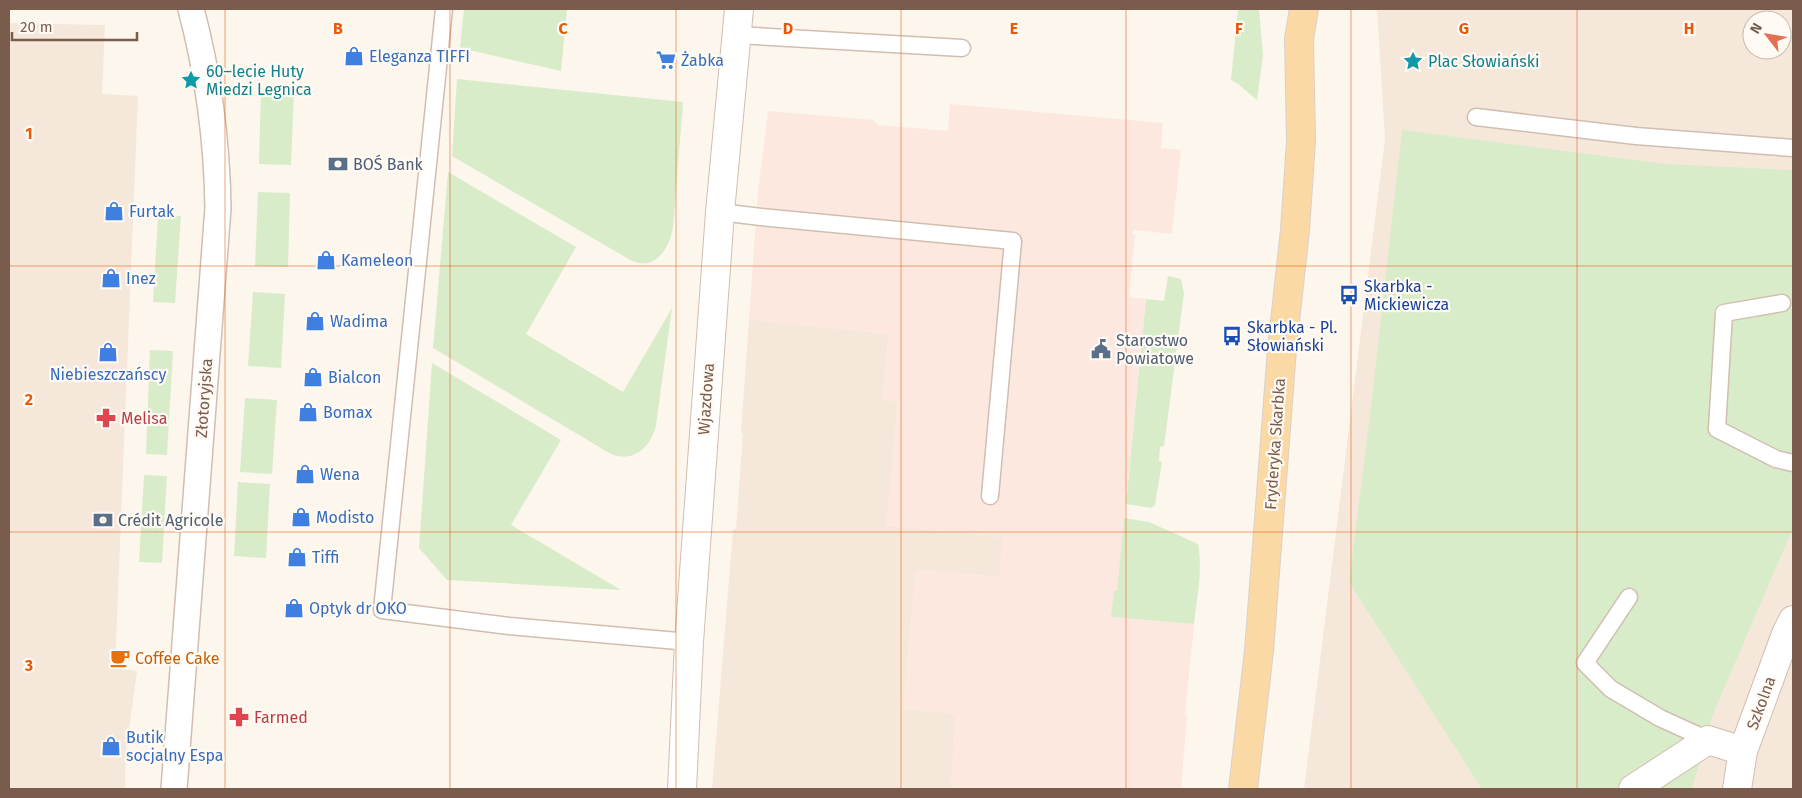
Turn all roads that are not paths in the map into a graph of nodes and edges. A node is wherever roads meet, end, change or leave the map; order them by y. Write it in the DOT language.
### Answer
graph roads {
  1 [pos="191,9"];
  2 [pos="444,9"];
  3 [pos="1293,9"];
  4 [pos="1304,9"];
  5 [pos="738,22"];
  6 [pos="1299,39"];
  7 [pos="962,48"];
  8 [pos="1476,118"];
  9 [pos="1793,148"];
  10 [pos="720,212"];
  11 [pos="1782,303"];
  12 [pos="1793,463"];
  13 [pos="990,496"];
  14 [pos="1629,597"];
  15 [pos="1793,620"];
  16 [pos="689,642"];
  17 [pos="1708,740"];
  18 [pos="1743,751"];
  19 [pos="174,789"];
  20 [pos="682,789"];
  21 [pos="1243,789"];
  22 [pos="1633,789"];
  23 [pos="1737,789"];
  1 -- 19 [label="street, Złotoryjska"];
  2 -- 16 [label="lane"];
  3 -- 6 [label="main road, Fryderyka Skarbka"];
  4 -- 6 [label="main road, Fryderyka Skarbka"];
  5 -- 7 [label="lane"];
  5 -- 10 [label="street, Wjazdowa"];
  6 -- 21 [label="main road, Fryderyka Skarbka"];
  8 -- 9 [label="lane"];
  10 -- 13 [label="lane"];
  10 -- 16 [label="street, Wjazdowa"];
  11 -- 12 [label="lane"];
  14 -- 17 [label="lane"];
  15 -- 18 [label="street, Szkolna"];
  16 -- 20 [label="street, Wjazdowa"];
  17 -- 18 [label="street"];
  17 -- 22 [label="street"];
  18 -- 23 [label="street, Szkolna"];
}
